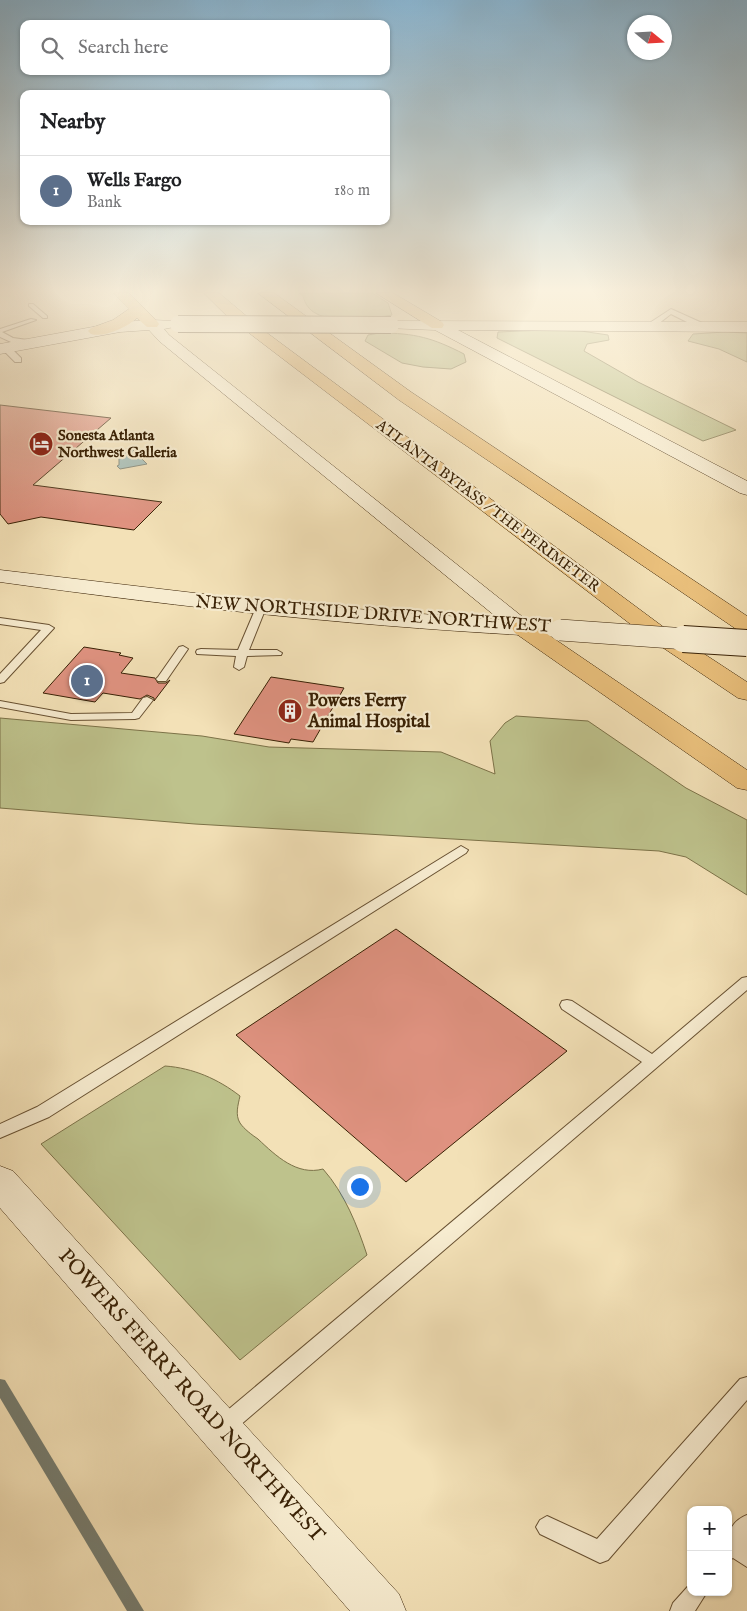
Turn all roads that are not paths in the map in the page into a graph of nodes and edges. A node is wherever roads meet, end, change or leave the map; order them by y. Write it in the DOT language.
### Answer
graph roads {
  1 [pos="201,368"];
  2 [pos="304,368"];
  3 [pos="367,368"];
  4 [pos="519,368"];
  5 [pos="747,489"];
  6 [pos="0,576"];
  7 [pos="260,610"];
  8 [pos="0,620"];
  9 [pos="747,626"];
  10 [pos="523,628"];
  11 [pos="747,642"];
  12 [pos="183,649"];
  13 [pos="201,652"];
  14 [pos="242,653"];
  15 [pos="277,653"];
  16 [pos="239,666"];
  17 [pos="162,679"];
  18 [pos="0,680"];
  19 [pos="747,693"];
  20 [pos="147,700"];
  21 [pos="0,704"];
  22 [pos="747,782"];
  23 [pos="461,850"];
  24 [pos="747,982"];
  25 [pos="567,1005"];
  26 [pos="653,1062"];
  27 [pos="0,1132"];
  28 [pos="0,1182"];
  29 [pos="747,1386"];
  30 [pos="220,1429"];
  31 [pos="747,1526"];
  32 [pos="547,1527"];
  33 [pos="736,1550"];
  34 [pos="693,1596"];
  35 [pos="382,1611"];
  36 [pos="681,1611"];
  1 -- 10 [label="main road"];
  2 -- 19 [label="highway, ATLANTA BYPASS / THE PERIMETER"];
  3 -- 9 [label="highway"];
  4 -- 5 [label="main road"];
  6 -- 7 [label="main road, NEW NORTHSIDE DRIVE NORTHWEST"];
  7 -- 10 [label="main road, NEW NORTHSIDE DRIVE NORTHWEST"];
  7 -- 14 [label="lane"];
  8 -- 18 [label="lane"];
  10 -- 11 [label="main road, NEW NORTHSIDE DRIVE NORTHWEST, bridge"];
  10 -- 22 [label="highway"];
  12 -- 17 [label="lane"];
  13 -- 14 [label="lane"];
  14 -- 15 [label="lane"];
  14 -- 16 [label="lane"];
  20 -- 21 [label="lane"];
  23 -- 27 [label="lane"];
  24 -- 26 [label="lane"];
  25 -- 26 [label="lane"];
  26 -- 30 [label="lane"];
  28 -- 30 [label="main road, POWERS FERRY ROAD NORTHWEST"];
  29 -- 32 [label="lane"];
  30 -- 35 [label="main road, POWERS FERRY ROAD NORTHWEST"];
  31 -- 33 [label="lane"];
  34 -- 36 [label="lane"];
}
